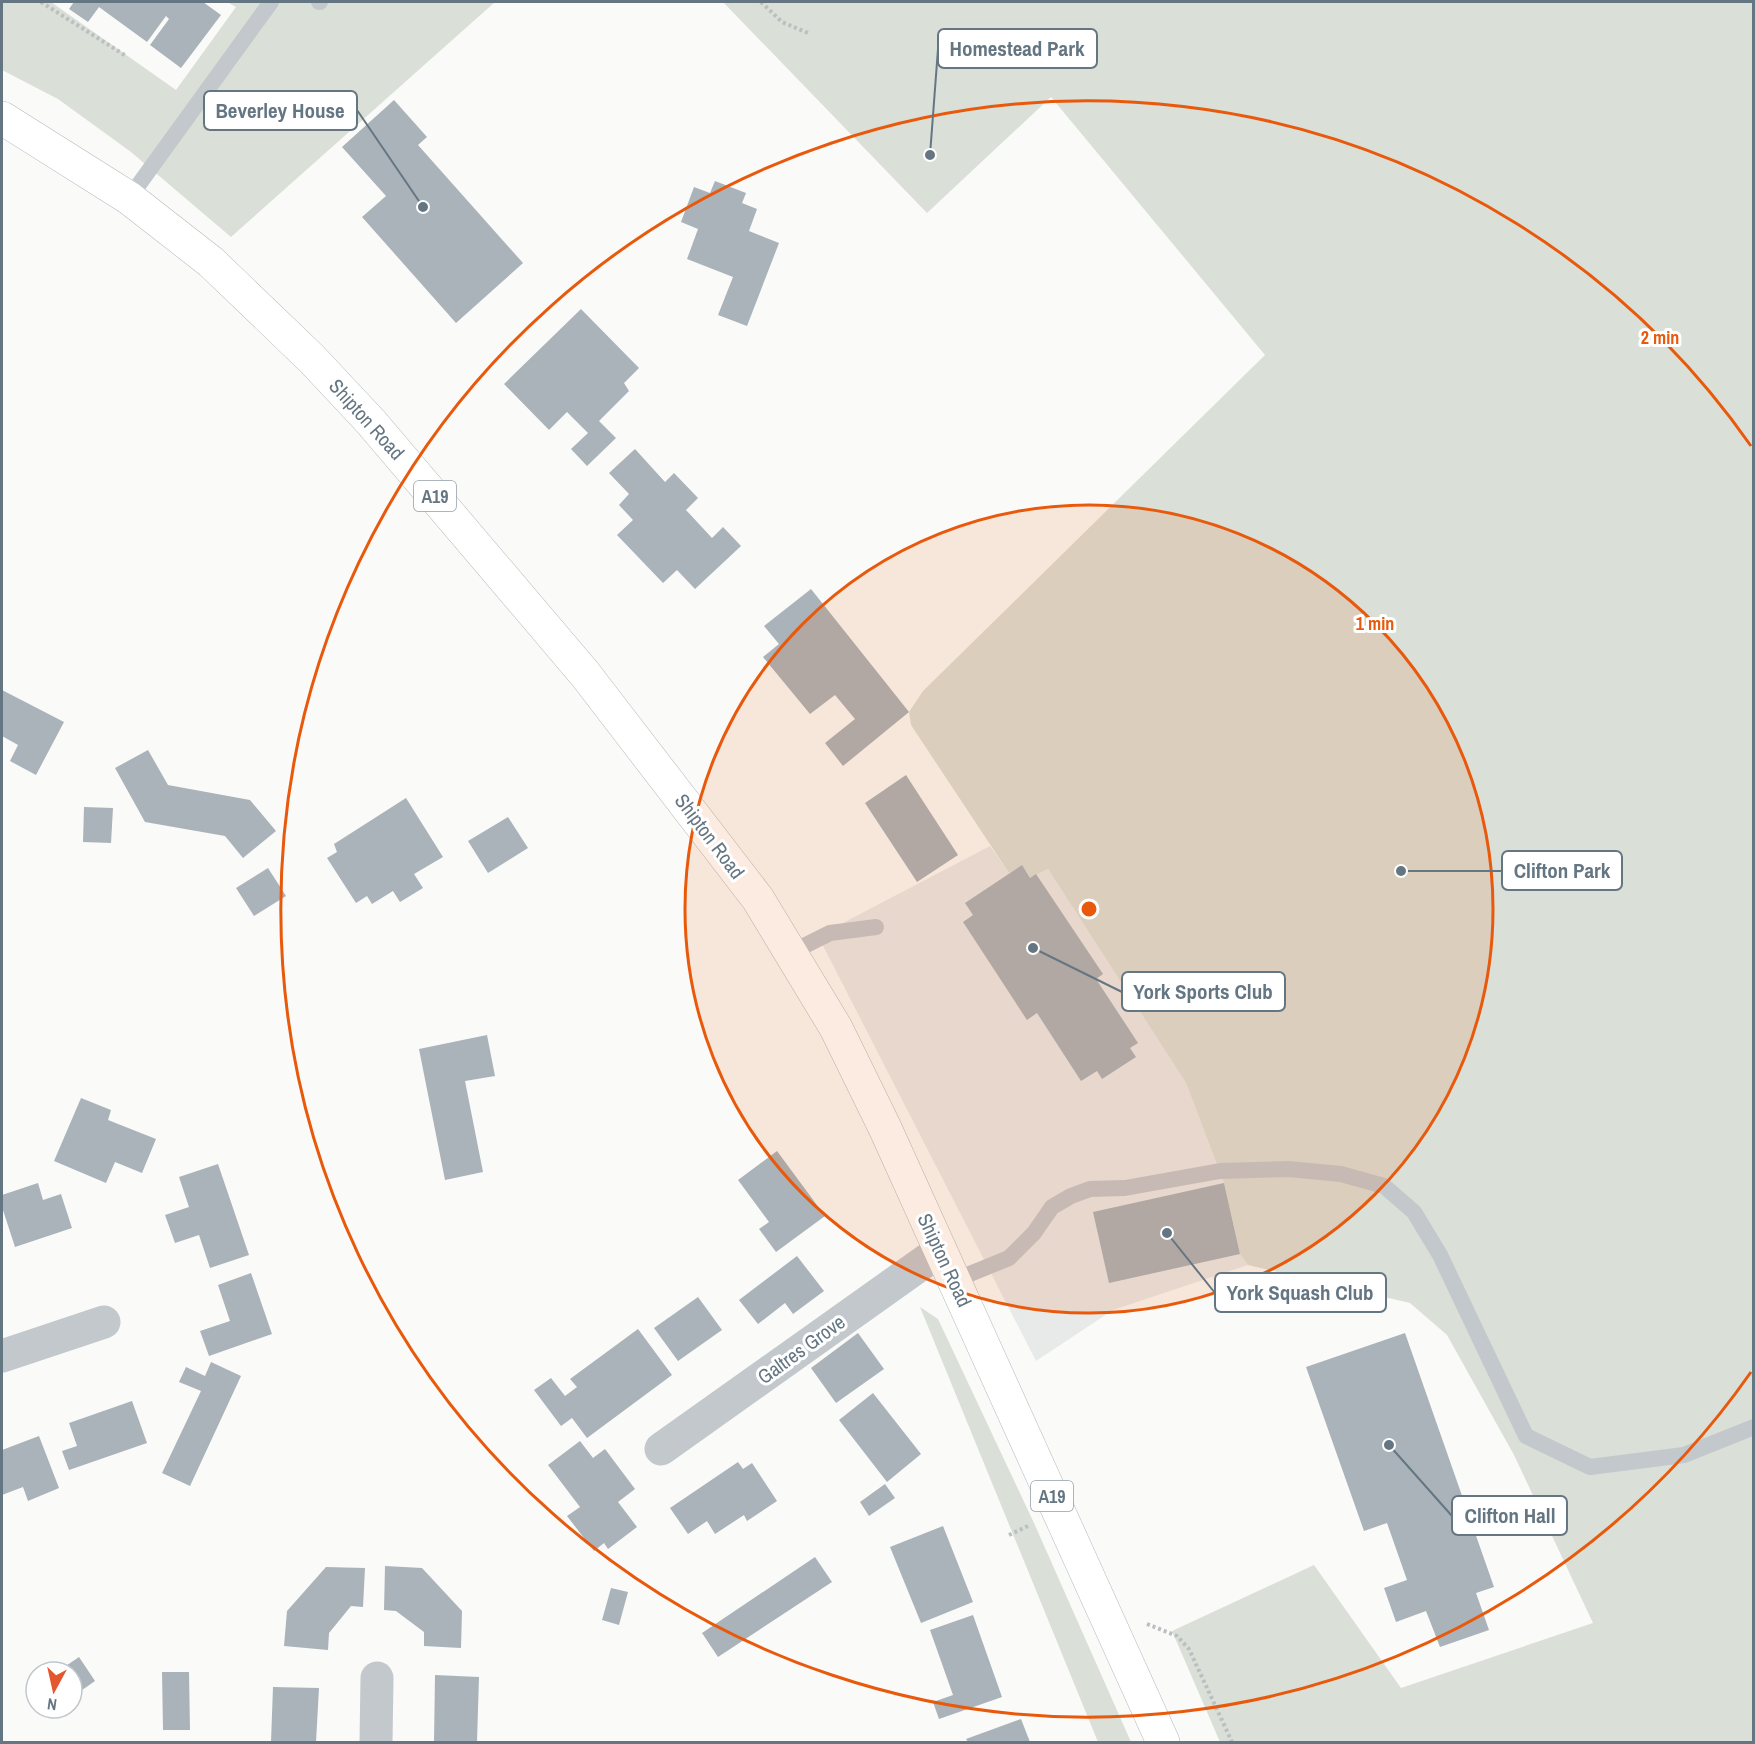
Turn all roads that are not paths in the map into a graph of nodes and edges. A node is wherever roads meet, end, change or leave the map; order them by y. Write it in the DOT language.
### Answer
graph roads {
  1 [pos="271,2"];
  2 [pos="2,118"];
  3 [pos="129,198"];
  4 [pos="876,927"];
  5 [pos="792,952"];
  6 [pos="941,1250"];
  7 [pos="955,1280"];
  8 [pos="104,1322"];
  9 [pos="2,1356"];
  10 [pos="1754,1427"];
  11 [pos="661,1449"];
  12 [pos="377,1678"];
  13 [pos="376,1743"];
  14 [pos="1163,1743"];
  1 -- 3 [label="lane"];
  2 -- 3 [label="main road, Shipton Road / A19"];
  3 -- 5 [label="main road, Shipton Road / A19"];
  4 -- 5 [label="lane"];
  5 -- 6 [label="main road, Shipton Road / A19"];
  6 -- 7 [label="main road, Shipton Road / A19"];
  6 -- 11 [label="street, Galtres Grove"];
  7 -- 10 [label="lane"];
  7 -- 14 [label="main road, Shipton Road / A19"];
  8 -- 9 [label="street"];
  12 -- 13 [label="street"];
}
